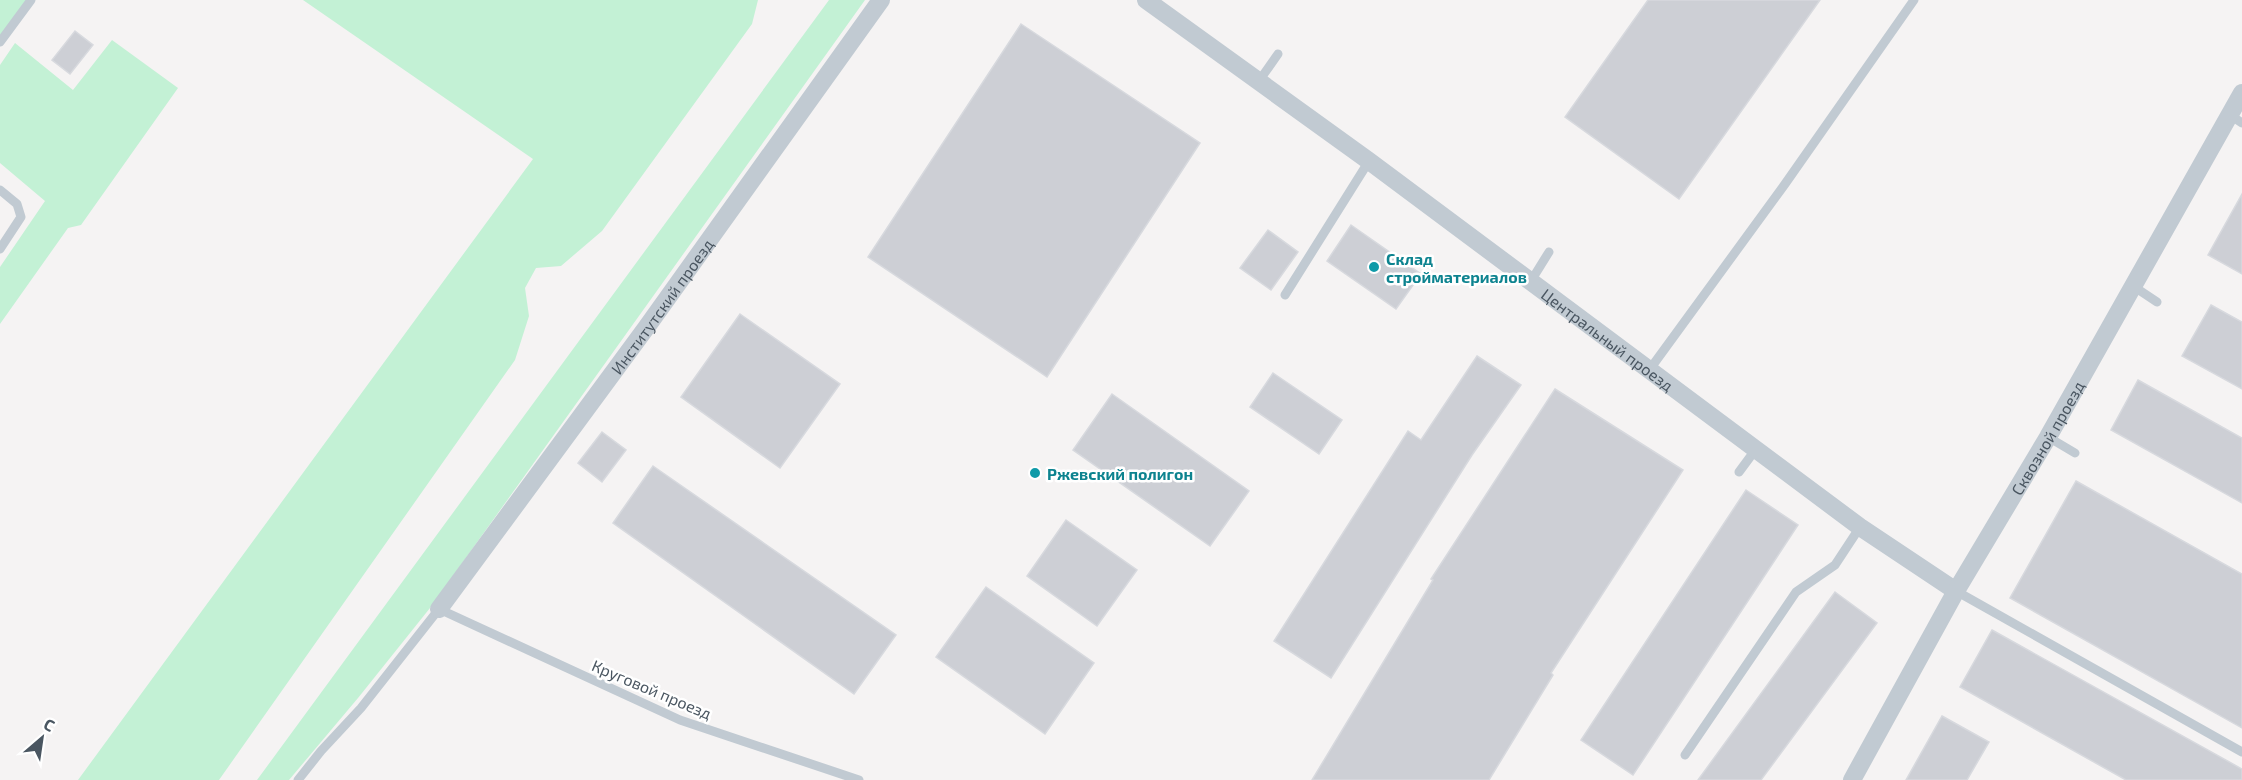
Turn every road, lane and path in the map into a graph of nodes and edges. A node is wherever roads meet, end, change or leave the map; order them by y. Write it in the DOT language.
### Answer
graph roads {
  1 [pos="31,0"];
  2 [pos="881,0"];
  3 [pos="1146,0"];
  4 [pos="1914,0"];
  5 [pos="0,42"];
  6 [pos="1278,54"];
  7 [pos="1259,81"];
  8 [pos="2242,93"];
  9 [pos="2236,119"];
  10 [pos="1369,161"];
  11 [pos="0,190"];
  12 [pos="0,249"];
  13 [pos="1549,252"];
  14 [pos="1531,281"];
  15 [pos="2133,286"];
  16 [pos="1285,295"];
  17 [pos="2157,302"];
  18 [pos="1650,369"];
  19 [pos="2048,436"];
  20 [pos="1756,449"];
  21 [pos="2075,453"];
  22 [pos="1739,472"];
  23 [pos="1860,527"];
  24 [pos="1956,591"];
  25 [pos="439,609"];
  26 [pos="2242,752"];
  27 [pos="1684,754"];
  28 [pos="298,780"];
  29 [pos="859,780"];
  30 [pos="1852,780"];
  1 -- 5 [label="lane"];
  2 -- 25 [label="street, Институтский проезд"];
  3 -- 7 [label="street, Центральный проезд"];
  4 -- 18 [label="lane"];
  6 -- 7 [label="lane"];
  7 -- 10 [label="street, Центральный проезд"];
  8 -- 9 [label="street, Сквозной проезд"];
  9 -- 15 [label="street, Сквозной проезд"];
  10 -- 14 [label="street, Центральный проезд"];
  10 -- 16 [label="lane"];
  11 -- 12 [label="lane"];
  13 -- 14 [label="lane"];
  14 -- 18 [label="street, Центральный проезд"];
  15 -- 17 [label="lane"];
  15 -- 19 [label="street, Сквозной проезд"];
  18 -- 20 [label="street, Центральный проезд"];
  19 -- 21 [label="lane"];
  19 -- 24 [label="street, Сквозной проезд"];
  20 -- 22 [label="lane"];
  20 -- 23 [label="street, Центральный проезд"];
  23 -- 24 [label="street, Центральный проезд"];
  23 -- 27 [label="lane"];
  24 -- 26 [label="lane"];
  24 -- 30 [label="street, Сквозной проезд"];
  25 -- 28 [label="lane"];
  25 -- 29 [label="lane, Круговой проезд"];
}
